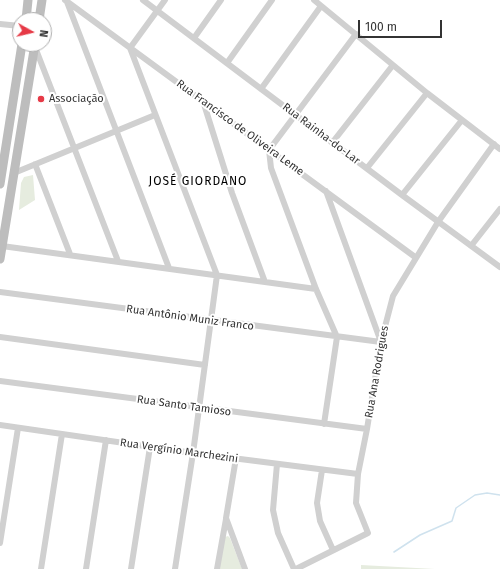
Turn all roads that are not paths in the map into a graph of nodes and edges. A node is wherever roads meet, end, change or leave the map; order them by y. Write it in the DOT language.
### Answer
graph roads {
  1 [pos="28,0"];
  2 [pos="42,0"];
  3 [pos="143,0"];
  4 [pos="164,0"];
  5 [pos="221,0"];
  6 [pos="272,0"];
  7 [pos="314,0"];
  8 [pos="66,1"];
  9 [pos="321,6"];
  10 [pos="157,11"];
  11 [pos="27,12"];
  12 [pos="40,12"];
  13 [pos="0,24"];
  14 [pos="12,25"];
  15 [pos="356,34"];
  16 [pos="194,38"];
  17 [pos="130,48"];
  18 [pos="21,52"];
  19 [pos="34,52"];
  20 [pos="38,52"];
  21 [pos="227,64"];
  22 [pos="393,65"];
  23 [pos="261,89"];
  24 [pos="427,93"];
  25 [pos="203,101"];
  26 [pos="155,115"];
  27 [pos="296,116"];
  28 [pos="462,120"];
  29 [pos="115,132"];
  30 [pos="332,143"];
  31 [pos="494,144"];
  32 [pos="74,148"];
  33 [pos="500,149"];
  34 [pos="269,150"];
  35 [pos="35,164"];
  36 [pos="367,168"];
  37 [pos="14,172"];
  38 [pos="0,184"];
  39 [pos="326,191"];
  40 [pos="402,195"];
  41 [pos="500,209"];
  42 [pos="438,222"];
  43 [pos="2,246"];
  44 [pos="471,246"];
  45 [pos="70,254"];
  46 [pos="415,257"];
  47 [pos="0,259"];
  48 [pos="118,261"];
  49 [pos="500,266"];
  50 [pos="169,268"];
  51 [pos="217,275"];
  52 [pos="264,282"];
  53 [pos="316,289"];
  54 [pos="0,292"];
  55 [pos="211,320"];
  56 [pos="0,337"];
  57 [pos="336,337"];
  58 [pos="381,342"];
  59 [pos="205,365"];
  60 [pos="0,381"];
  61 [pos="198,408"];
  62 [pos="324,424"];
  63 [pos="0,425"];
  64 [pos="18,428"];
  65 [pos="367,429"];
  66 [pos="62,434"];
  67 [pos="106,440"];
  68 [pos="150,447"];
  69 [pos="193,453"];
  70 [pos="236,458"];
  71 [pos="277,464"];
  72 [pos="322,470"];
  73 [pos="358,474"];
  74 [pos="226,518"];
  75 [pos="0,543"];
  76 [pos="333,550"];
  77 [pos="41,569"];
  78 [pos="86,569"];
  79 [pos="131,569"];
  80 [pos="175,569"];
  81 [pos="217,569"];
  82 [pos="245,569"];
  83 [pos="295,569"];
  1 -- 11 [label="main road"];
  2 -- 12 [label="main road"];
  3 -- 10 [label="street, Rua Rainha-do-Lar"];
  4 -- 10 [label="street"];
  5 -- 16 [label="street"];
  6 -- 21 [label="street"];
  7 -- 9 [label="street"];
  8 -- 17 [label="street, Rua Francisco de Oliveira Leme"];
  8 -- 29 [label="street"];
  9 -- 15 [label="street"];
  9 -- 23 [label="street"];
  10 -- 16 [label="street, Rua Rainha-do-Lar"];
  10 -- 17 [label="street"];
  13 -- 14 [label="street"];
  15 -- 22 [label="street"];
  15 -- 27 [label="street"];
  16 -- 21 [label="street, Rua Rainha-do-Lar"];
  17 -- 25 [label="street, Rua Francisco de Oliveira Leme"];
  17 -- 26 [label="street"];
  18 -- 38 [label="main road"];
  19 -- 37 [label="main road"];
  20 -- 32 [label="street"];
  21 -- 23 [label="street, Rua Rainha-do-Lar"];
  22 -- 24 [label="street"];
  22 -- 30 [label="street"];
  23 -- 27 [label="street, Rua Rainha-do-Lar"];
  24 -- 28 [label="street"];
  24 -- 36 [label="street"];
  25 -- 34 [label="street, Rua Francisco de Oliveira Leme"];
  25 -- 52 [label="street"];
  26 -- 29 [label="street"];
  26 -- 51 [label="street"];
  27 -- 30 [label="street, Rua Rainha-do-Lar"];
  27 -- 34 [label="street"];
  28 -- 31 [label="street"];
  28 -- 40 [label="street"];
  29 -- 32 [label="street"];
  29 -- 50 [label="street"];
  30 -- 36 [label="street, Rua Rainha-do-Lar"];
  31 -- 33 [label="street"];
  31 -- 42 [label="street, Rua Ana Rodrigues"];
  32 -- 35 [label="street"];
  32 -- 48 [label="street"];
  34 -- 39 [label="street, Rua Francisco de Oliveira Leme"];
  34 -- 53 [label="street"];
  35 -- 37 [label="street"];
  35 -- 45 [label="street"];
  36 -- 40 [label="street, Rua Rainha-do-Lar"];
  37 -- 43 [label="main road"];
  39 -- 46 [label="street, Rua Francisco de Oliveira Leme"];
  39 -- 58 [label="street"];
  40 -- 42 [label="street, Rua Rainha-do-Lar"];
  41 -- 44 [label="street"];
  42 -- 44 [label="street, Rua Rainha-do-Lar"];
  42 -- 46 [label="street, Rua Ana Rodrigues"];
  43 -- 45 [label="street"];
  43 -- 47 [label="main road"];
  44 -- 49 [label="street, Rua Rainha-do-Lar"];
  45 -- 48 [label="street"];
  46 -- 58 [label="street, Rua Ana Rodrigues"];
  48 -- 50 [label="street"];
  50 -- 51 [label="street"];
  51 -- 52 [label="street"];
  51 -- 55 [label="street"];
  52 -- 53 [label="street"];
  53 -- 57 [label="street"];
  54 -- 55 [label="street, Rua Antônio Muniz Franco"];
  55 -- 57 [label="street, Rua Antônio Muniz Franco"];
  55 -- 59 [label="street"];
  56 -- 59 [label="street"];
  57 -- 58 [label="street, Rua Antônio Muniz Franco"];
  57 -- 62 [label="street"];
  58 -- 65 [label="street, Rua Ana Rodrigues"];
  59 -- 61 [label="street"];
  60 -- 61 [label="street, Rua Santo Tamioso"];
  61 -- 62 [label="street, Rua Santo Tamioso"];
  61 -- 69 [label="street"];
  62 -- 65 [label="street, Rua Santo Tamioso"];
  63 -- 64 [label="street, Rua Vergínio Marchezini"];
  64 -- 66 [label="street, Rua Vergínio Marchezini"];
  64 -- 75 [label="street"];
  65 -- 73 [label="street, Rua Ana Rodrigues"];
  66 -- 67 [label="street, Rua Vergínio Marchezini"];
  66 -- 77 [label="street"];
  67 -- 68 [label="street, Rua Vergínio Marchezini"];
  67 -- 78 [label="street"];
  68 -- 69 [label="street, Rua Vergínio Marchezini"];
  68 -- 79 [label="street"];
  69 -- 70 [label="street, Rua Vergínio Marchezini"];
  69 -- 80 [label="street"];
  70 -- 71 [label="street, Rua Vergínio Marchezini"];
  70 -- 74 [label="street"];
  71 -- 72 [label="street, Rua Vergínio Marchezini"];
  71 -- 83 [label="street"];
  72 -- 73 [label="street, Rua Vergínio Marchezini"];
  72 -- 76 [label="street"];
  73 -- 76 [label="street, Rua Ana Rodrigues"];
  74 -- 81 [label="street"];
  74 -- 82 [label="street"];
  76 -- 83 [label="street"];
}
